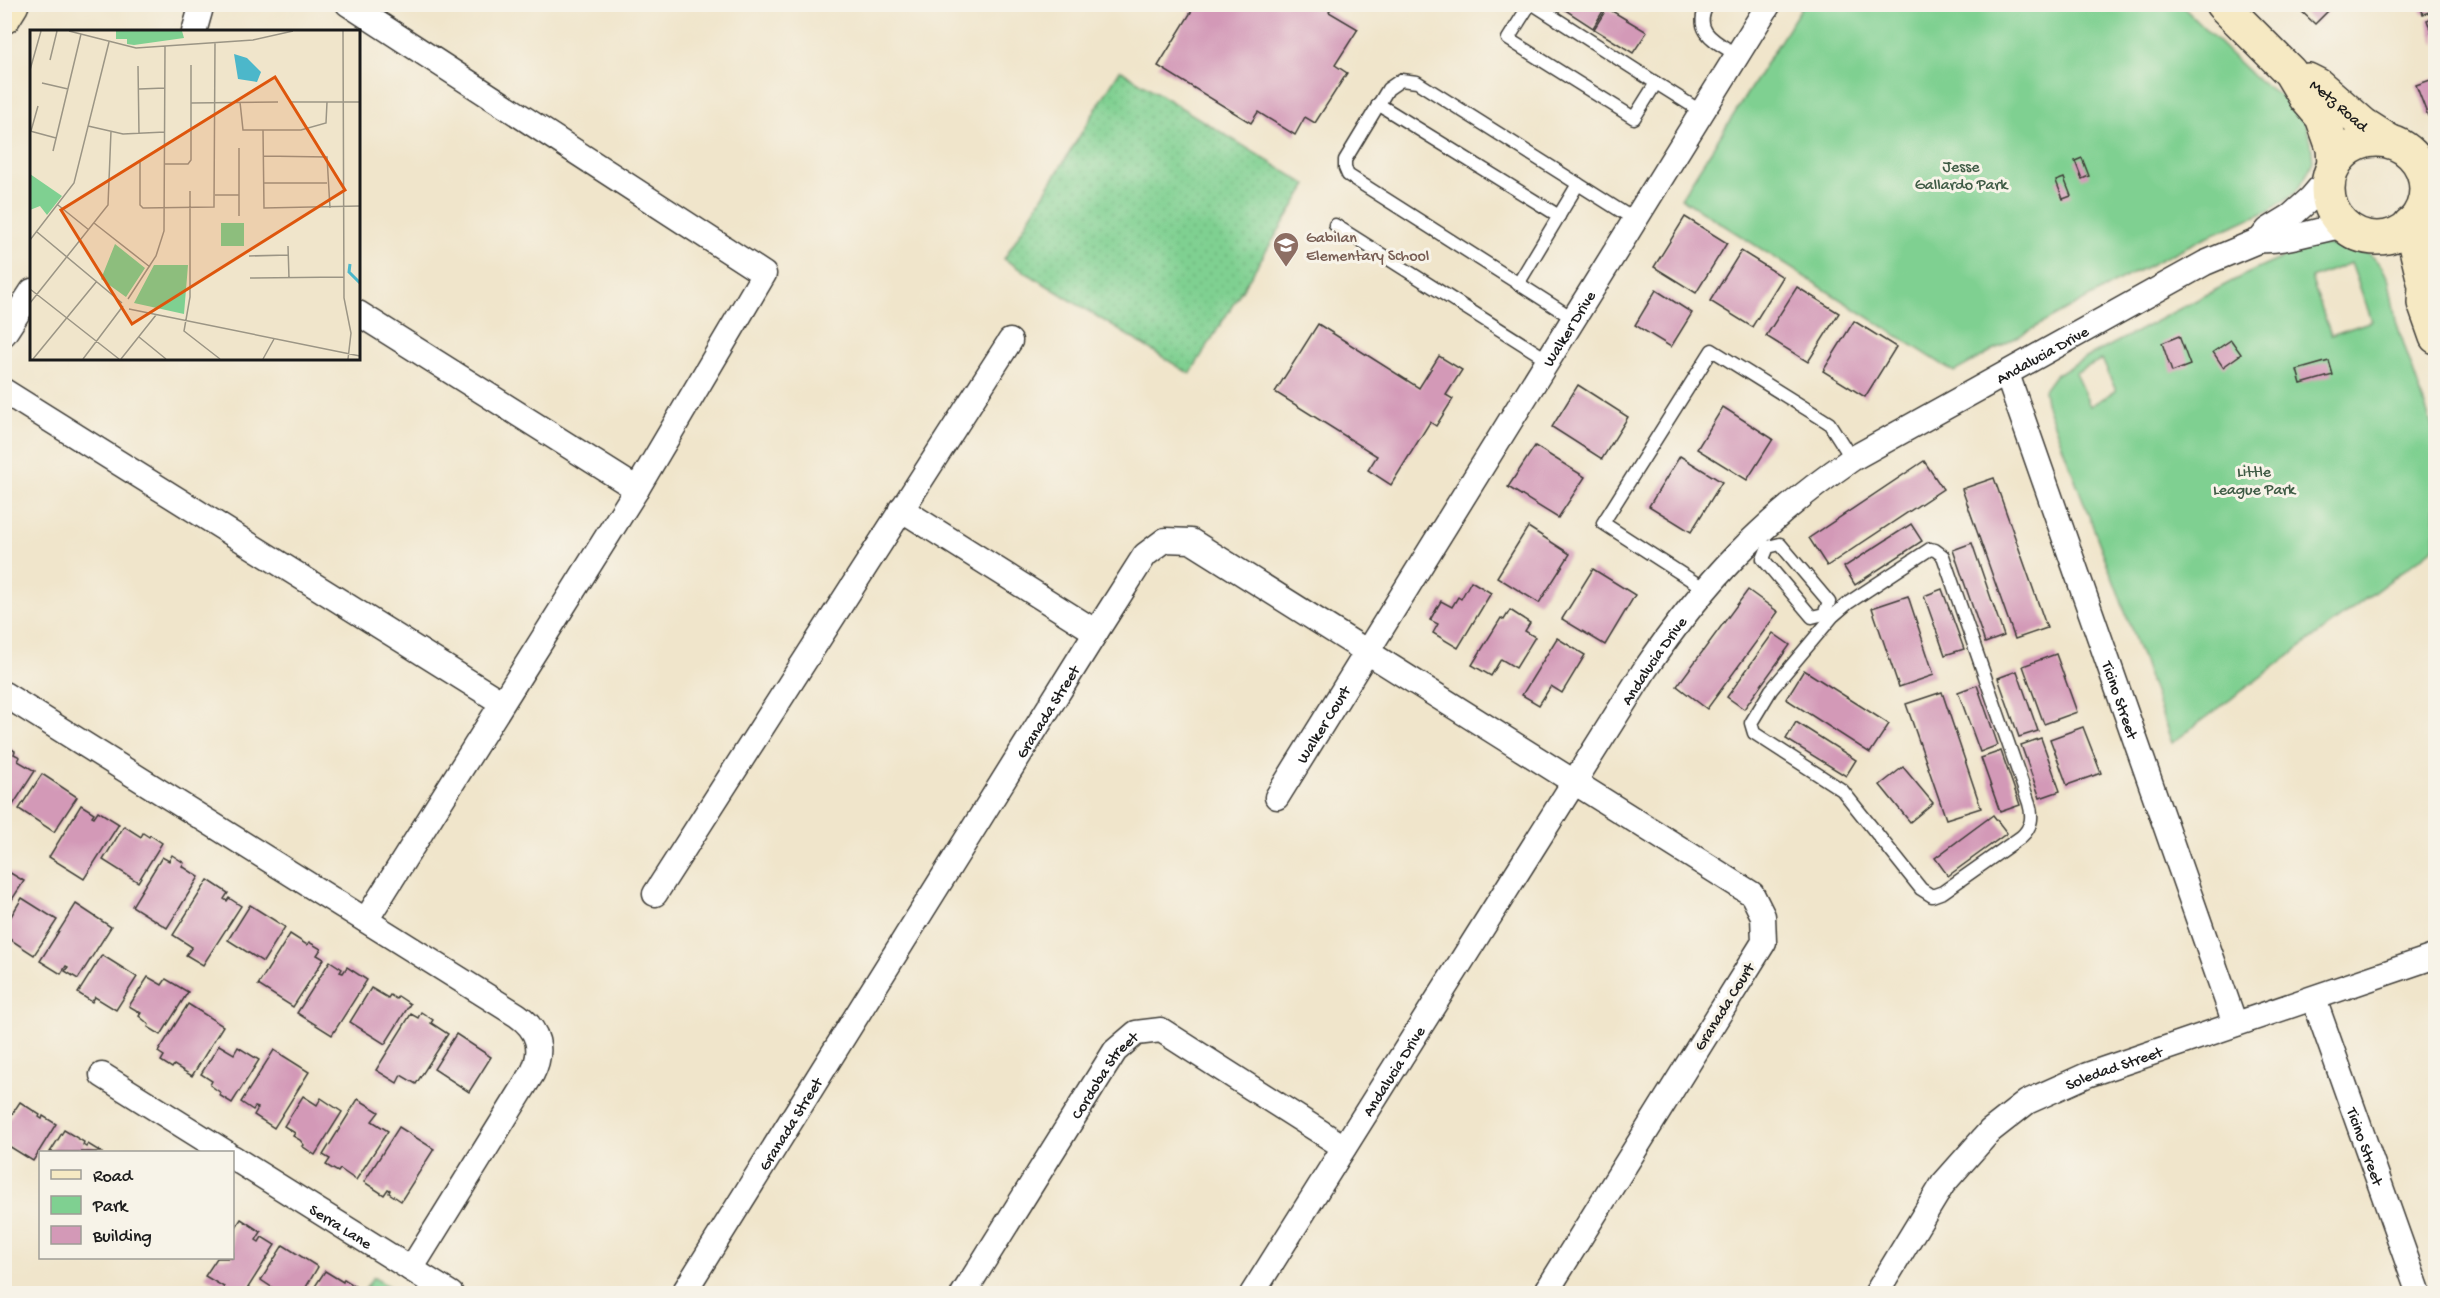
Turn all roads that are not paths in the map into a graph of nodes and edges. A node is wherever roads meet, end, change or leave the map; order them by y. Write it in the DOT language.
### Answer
graph roads {
  1 [pos="12,4"];
  2 [pos="202,4"];
  3 [pos="348,4"];
  4 [pos="1531,4"];
  5 [pos="1708,4"];
  6 [pos="1769,4"];
  7 [pos="2222,4"];
  8 [pos="4,17"];
  9 [pos="195,30"];
  10 [pos="1737,55"];
  11 [pos="2290,72"];
  12 [pos="1656,83"];
  13 [pos="1378,104"];
  14 [pos="1702,112"];
  15 [pos="2412,151"];
  16 [pos="2331,171"];
  17 [pos="1578,184"];
  18 [pos="2424,203"];
  19 [pos="1558,216"];
  20 [pos="1635,220"];
  21 [pos="1335,225"];
  22 [pos="2344,226"];
  23 [pos="2380,239"];
  24 [pos="2260,240"];
  25 [pos="1518,284"];
  26 [pos="30,294"];
  27 [pos="2424,303"];
  28 [pos="360,314"];
  29 [pos="1574,320"];
  30 [pos="4,334"];
  31 [pos="2436,337"];
  32 [pos="1010,341"];
  33 [pos="1548,360"];
  34 [pos="2007,374"];
  35 [pos="4,391"];
  36 [pos="1852,459"];
  37 [pos="637,489"];
  38 [pos="901,509"];
  39 [pos="1763,541"];
  40 [pos="1705,589"];
  41 [pos="1826,617"];
  42 [pos="1096,632"];
  43 [pos="1367,652"];
  44 [pos="4,694"];
  45 [pos="501,702"];
  46 [pos="1574,782"];
  47 [pos="1277,797"];
  48 [pos="655,894"];
  49 [pos="366,920"];
  50 [pos="2436,956"];
  51 [pos="2314,999"];
  52 [pos="2235,1024"];
  53 [pos="102,1076"];
  54 [pos="1344,1147"];
  55 [pos="223,1151"];
  56 [pos="234,1158"];
  57 [pos="411,1269"];
  58 [pos="452,1293"];
  59 [pos="683,1293"];
  60 [pos="963,1293"];
  61 [pos="1252,1293"];
  62 [pos="1545,1293"];
  63 [pos="1876,1293"];
  64 [pos="2419,1293"];
  1 -- 8 [label="main road"];
  2 -- 9 [label="street"];
  3 -- 37 [label="street"];
  4 -- 12 [label="lane"];
  4 -- 12 [label="lane"];
  5 -- 10 [label="lane"];
  6 -- 10 [label="street, Walker Drive"];
  7 -- 11 [label="main road, Metz Road"];
  10 -- 14 [label="street, Walker Drive"];
  11 -- 15 [label="main road, Metz Road"];
  11 -- 16 [label="main road, Metz Road"];
  12 -- 14 [label="lane"];
  13 -- 17 [label="lane"];
  13 -- 19 [label="lane"];
  13 -- 25 [label="lane"];
  14 -- 20 [label="street, Walker Drive"];
  15 -- 16 [label="main road"];
  15 -- 18 [label="main road"];
  16 -- 22 [label="main road"];
  16 -- 24 [label="street, Andalucia Drive"];
  17 -- 19 [label="lane"];
  17 -- 20 [label="lane"];
  18 -- 23 [label="main road"];
  18 -- 27 [label="main road"];
  19 -- 25 [label="lane"];
  20 -- 29 [label="street, Walker Drive"];
  21 -- 33 [label="lane"];
  22 -- 23 [label="main road"];
  22 -- 24 [label="street, Andalucia Drive"];
  23 -- 27 [label="main road"];
  24 -- 34 [label="street, Andalucia Drive"];
  25 -- 29 [label="lane"];
  26 -- 30 [label="street"];
  27 -- 31 [label="main road"];
  28 -- 37 [label="street"];
  29 -- 33 [label="street, Walker Drive"];
  32 -- 38 [label="street"];
  33 -- 43 [label="street, Walker Drive"];
  34 -- 36 [label="street, Andalucia Drive"];
  34 -- 52 [label="street, Ticino Street"];
  35 -- 45 [label="street"];
  36 -- 39 [label="street, Andalucia Drive"];
  36 -- 40 [label="lane"];
  37 -- 45 [label="street"];
  38 -- 42 [label="street"];
  38 -- 48 [label="street"];
  39 -- 40 [label="street, Andalucia Drive"];
  39 -- 41 [label="lane"];
  39 -- 41 [label="lane"];
  40 -- 46 [label="street, Andalucia Drive"];
  41 -- 41 [label="lane"];
  42 -- 43 [label="street, Granada Street"];
  42 -- 59 [label="street, Granada Street"];
  43 -- 46 [label="street, Granada Street"];
  43 -- 47 [label="street, Walker Court"];
  44 -- 49 [label="street"];
  45 -- 49 [label="street"];
  46 -- 54 [label="street, Andalucia Drive"];
  46 -- 62 [label="street, Granada Court"];
  49 -- 57 [label="street"];
  50 -- 51 [label="street, Soledad Street"];
  51 -- 52 [label="street, Soledad Street"];
  51 -- 64 [label="street, Ticino Street"];
  52 -- 63 [label="street, Soledad Street"];
  53 -- 55 [label="street"];
  54 -- 60 [label="street, Cordoba Street"];
  54 -- 61 [label="street, Andalucia Drive"];
  56 -- 57 [label="street, Serra Lane"];
  57 -- 58 [label="street, Serra Lane"];
}
